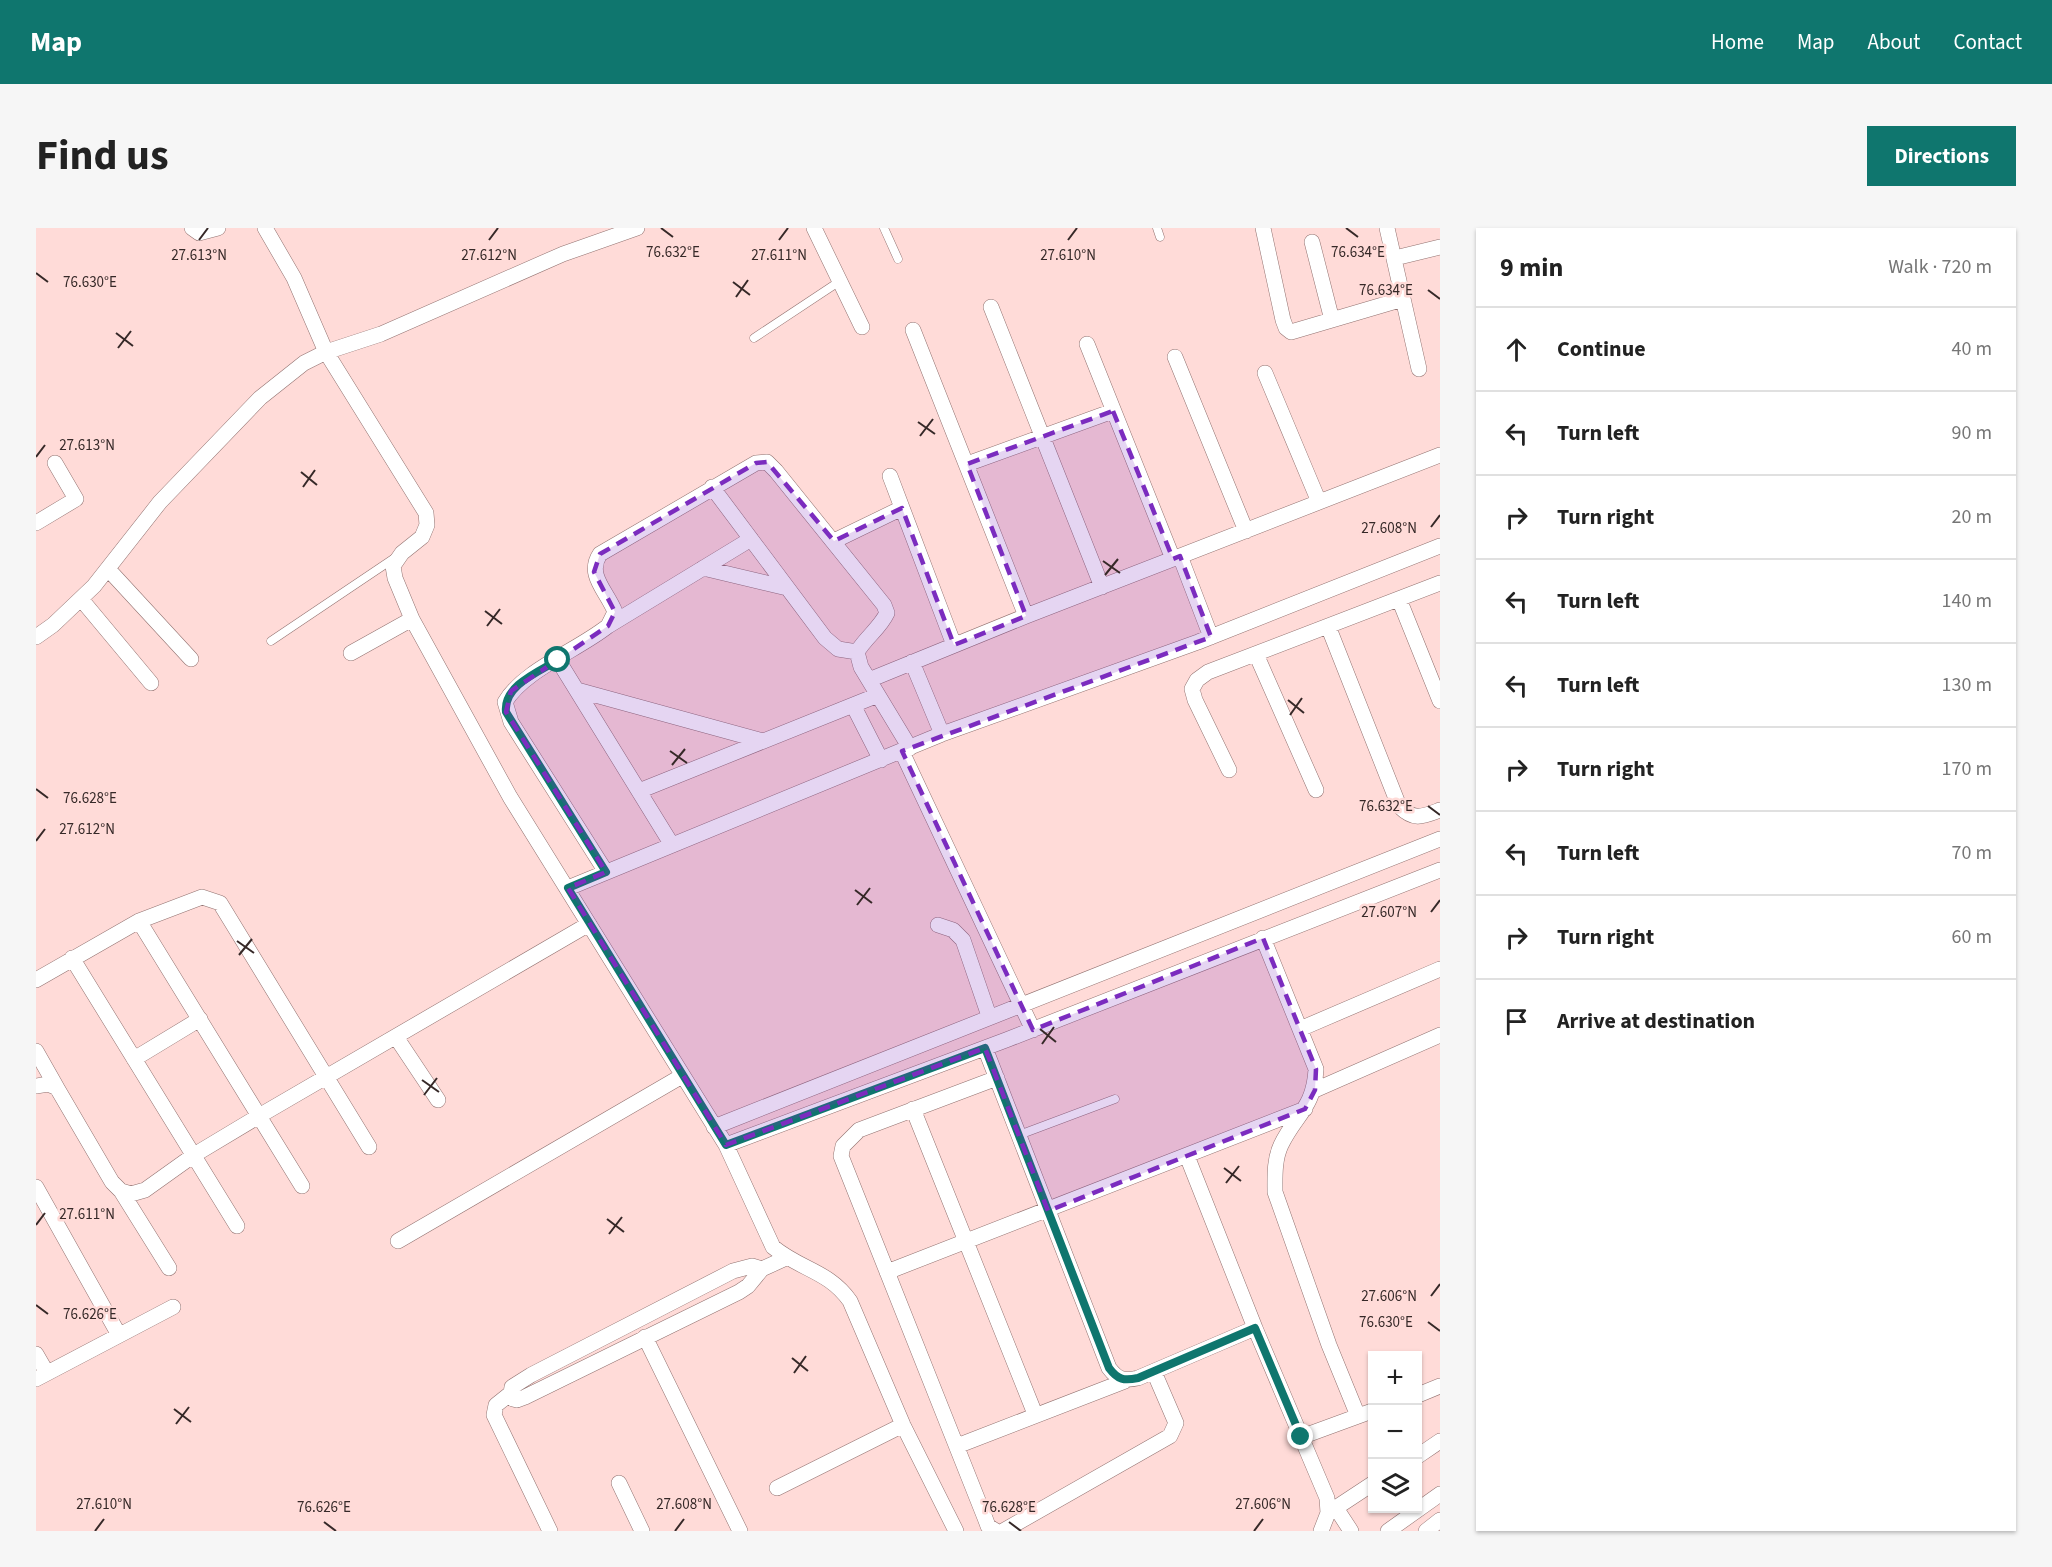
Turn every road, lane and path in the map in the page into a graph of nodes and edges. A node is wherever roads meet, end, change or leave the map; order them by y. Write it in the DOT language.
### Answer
graph roads {
  1 [pos="192,228"];
  2 [pos="218,228"];
  3 [pos="265,228"];
  4 [pos="638,228"];
  5 [pos="814,228"];
  6 [pos="884,228"];
  7 [pos="1157,228"];
  8 [pos="1263,228"];
  9 [pos="1387,228"];
  10 [pos="1160,237"];
  11 [pos="1312,242"];
  12 [pos="1440,247"];
  13 [pos="1395,258"];
  14 [pos="898,259"];
  15 [pos="840,281"];
  16 [pos="1403,299"];
  17 [pos="991,307"];
  18 [pos="1332,320"];
  19 [pos="862,327"];
  20 [pos="914,330"];
  21 [pos="754,338"];
  22 [pos="1087,344"];
  23 [pos="326,352"];
  24 [pos="1175,357"];
  25 [pos="1419,369"];
  26 [pos="1264,373"];
  27 [pos="1113,411"];
  28 [pos="1042,437"];
  29 [pos="1440,455"];
  30 [pos="55,463"];
  31 [pos="967,464"];
  32 [pos="890,476"];
  33 [pos="712,487"];
  34 [pos="1319,502"];
  35 [pos="902,508"];
  36 [pos="36,523"];
  37 [pos="1246,531"];
  38 [pos="751,539"];
  39 [pos="834,541"];
  40 [pos="1440,546"];
  41 [pos="402,553"];
  42 [pos="1177,558"];
  43 [pos="703,568"];
  44 [pos="108,569"];
  45 [pos="1440,584"];
  46 [pos="1102,587"];
  47 [pos="787,588"];
  48 [pos="81,599"];
  49 [pos="1399,599"];
  50 [pos="1026,616"];
  51 [pos="412,620"];
  52 [pos="608,626"];
  53 [pos="1328,626"];
  54 [pos="36,637"];
  55 [pos="1211,637"];
  56 [pos="271,641"];
  57 [pos="954,645"];
  58 [pos="857,652"];
  59 [pos="351,654"];
  60 [pos="1256,654"];
  61 [pos="191,659"];
  62 [pos="558,660"];
  63 [pos="912,662"];
  64 [pos="869,680"];
  65 [pos="151,683"];
  66 [pos="577,690"];
  67 [pos="878,695"];
  68 [pos="1440,701"];
  69 [pos="853,705"];
  70 [pos="942,734"];
  71 [pos="763,741"];
  72 [pos="906,750"];
  73 [pos="881,760"];
  74 [pos="1229,770"];
  75 [pos="1316,790"];
  76 [pos="639,791"];
  77 [pos="1440,810"];
  78 [pos="1440,839"];
  79 [pos="672,845"];
  80 [pos="1440,870"];
  81 [pos="606,872"];
  82 [pos="568,888"];
  83 [pos="139,921"];
  84 [pos="589,924"];
  85 [pos="938,924"];
  86 [pos="1263,938"];
  87 [pos="72,958"];
  88 [pos="1440,969"];
  89 [pos="36,980"];
  90 [pos="1023,1005"];
  91 [pos="989,1016"];
  92 [pos="200,1019"];
  93 [pos="1300,1029"];
  94 [pos="1033,1030"];
  95 [pos="1440,1035"];
  96 [pos="396,1036"];
  97 [pos="985,1048"];
  98 [pos="36,1051"];
  99 [pos="134,1059"];
  100 [pos="328,1076"];
  101 [pos="682,1076"];
  102 [pos="997,1078"];
  103 [pos="36,1086"];
  104 [pos="57,1088"];
  105 [pos="1315,1090"];
  106 [pos="438,1100"];
  107 [pos="1115,1100"];
  108 [pos="913,1109"];
  109 [pos="1305,1109"];
  110 [pos="259,1116"];
  111 [pos="714,1127"];
  112 [pos="1019,1134"];
  113 [pos="726,1145"];
  114 [pos="369,1147"];
  115 [pos="194,1155"];
  116 [pos="1187,1156"];
  117 [pos="302,1186"];
  118 [pos="36,1187"];
  119 [pos="121,1191"];
  120 [pos="1048,1211"];
  121 [pos="237,1226"];
  122 [pos="398,1241"];
  123 [pos="967,1242"];
  124 [pos="786,1258"];
  125 [pos="169,1268"];
  126 [pos="762,1269"];
  127 [pos="887,1272"];
  128 [pos="173,1307"];
  129 [pos="1255,1328"];
  130 [pos="119,1335"];
  131 [pos="645,1337"];
  132 [pos="36,1354"];
  133 [pos="1154,1372"];
  134 [pos="41,1376"];
  135 [pos="1125,1381"];
  136 [pos="1440,1386"];
  137 [pos="1422,1393"];
  138 [pos="511,1394"];
  139 [pos="1365,1413"];
  140 [pos="1035,1414"];
  141 [pos="903,1425"];
  142 [pos="1301,1437"];
  143 [pos="1440,1441"];
  144 [pos="957,1446"];
  145 [pos="1422,1453"];
  146 [pos="619,1483"];
  147 [pos="1368,1487"];
  148 [pos="777,1488"];
  149 [pos="1440,1494"];
  150 [pos="1332,1510"];
  151 [pos="1440,1520"];
  152 [pos="550,1531"];
  153 [pos="642,1531"];
  154 [pos="740,1531"];
  155 [pos="956,1531"];
  156 [pos="996,1531"];
  157 [pos="1004,1531"];
  158 [pos="1321,1531"];
  159 [pos="1351,1531"];
  160 [pos="1388,1531"];
  161 [pos="1425,1531"];
  1 -- 2 [label="street"];
  3 -- 23 [label="street"];
  4 -- 23 [label="street"];
  5 -- 15 [label="street"];
  6 -- 14 [label="lane"];
  7 -- 10 [label="lane"];
  8 -- 18 [label="street"];
  9 -- 13 [label="street"];
  11 -- 18 [label="street"];
  12 -- 13 [label="street"];
  13 -- 16 [label="street"];
  15 -- 19 [label="street"];
  15 -- 21 [label="lane"];
  16 -- 18 [label="street"];
  16 -- 25 [label="street"];
  17 -- 28 [label="street"];
  20 -- 31 [label="street"];
  22 -- 27 [label="street"];
  23 -- 41 [label="street"];
  23 -- 44 [label="street"];
  24 -- 37 [label="street"];
  26 -- 34 [label="street"];
  27 -- 28 [label="street"];
  27 -- 42 [label="street"];
  28 -- 31 [label="street"];
  28 -- 46 [label="street"];
  29 -- 34 [label="street"];
  30 -- 36 [label="street"];
  31 -- 50 [label="street"];
  32 -- 35 [label="street"];
  33 -- 38 [label="street"];
  33 -- 39 [label="street"];
  33 -- 52 [label="street"];
  34 -- 37 [label="street"];
  35 -- 39 [label="street"];
  35 -- 57 [label="street"];
  37 -- 42 [label="street"];
  38 -- 43 [label="street"];
  38 -- 47 [label="street"];
  39 -- 58 [label="street"];
  40 -- 55 [label="street"];
  41 -- 51 [label="street"];
  41 -- 56 [label="lane"];
  42 -- 46 [label="street"];
  42 -- 55 [label="street"];
  43 -- 47 [label="street"];
  43 -- 52 [label="street"];
  44 -- 48 [label="street"];
  44 -- 61 [label="street"];
  45 -- 49 [label="street"];
  46 -- 50 [label="street"];
  47 -- 58 [label="street"];
  48 -- 54 [label="street"];
  48 -- 65 [label="street"];
  49 -- 53 [label="street"];
  49 -- 68 [label="street"];
  50 -- 57 [label="street"];
  51 -- 59 [label="street"];
  51 -- 82 [label="street"];
  52 -- 62 [label="street"];
  53 -- 60 [label="street"];
  53 -- 77 [label="street"];
  55 -- 70 [label="street"];
  57 -- 63 [label="street"];
  58 -- 64 [label="street"];
  60 -- 74 [label="street"];
  60 -- 75 [label="street"];
  62 -- 66 [label="street"];
  62 -- 81 [label="street"];
  63 -- 64 [label="street"];
  63 -- 70 [label="street"];
  64 -- 67 [label="street"];
  66 -- 71 [label="street"];
  66 -- 76 [label="street"];
  67 -- 69 [label="street"];
  67 -- 72 [label="street"];
  69 -- 71 [label="street"];
  69 -- 73 [label="street"];
  70 -- 72 [label="street"];
  71 -- 76 [label="street"];
  72 -- 73 [label="street"];
  72 -- 90 [label="street"];
  73 -- 79 [label="street"];
  76 -- 79 [label="street"];
  78 -- 90 [label="street"];
  79 -- 81 [label="street"];
  80 -- 86 [label="street"];
  81 -- 82 [label="street"];
  82 -- 84 [label="street"];
  83 -- 87 [label="street"];
  83 -- 92 [label="street"];
  83 -- 100 [label="street"];
  84 -- 96 [label="street"];
  84 -- 101 [label="street"];
  85 -- 91 [label="street"];
  86 -- 93 [label="street"];
  86 -- 94 [label="street"];
  87 -- 89 [label="street"];
  87 -- 99 [label="street"];
  88 -- 93 [label="street"];
  90 -- 91 [label="street"];
  90 -- 94 [label="street"];
  91 -- 111 [label="street"];
  92 -- 99 [label="street"];
  92 -- 110 [label="street"];
  93 -- 105 [label="street"];
  94 -- 97 [label="street"];
  95 -- 105 [label="street"];
  96 -- 100 [label="street"];
  96 -- 106 [label="street"];
  97 -- 102 [label="street"];
  97 -- 113 [label="street"];
  98 -- 104 [label="street"];
  99 -- 115 [label="street"];
  100 -- 110 [label="street"];
  100 -- 114 [label="street"];
  101 -- 111 [label="street"];
  101 -- 122 [label="street"];
  102 -- 108 [label="street"];
  102 -- 112 [label="street"];
  103 -- 104 [label="street"];
  104 -- 119 [label="street"];
  105 -- 109 [label="street"];
  107 -- 112 [label="lane"];
  108 -- 123 [label="street"];
  108 -- 127 [label="street"];
  109 -- 116 [label="street"];
  109 -- 139 [label="street"];
  110 -- 115 [label="street"];
  110 -- 117 [label="street"];
  111 -- 113 [label="street"];
  112 -- 120 [label="street"];
  113 -- 124 [label="street"];
  115 -- 119 [label="street"];
  115 -- 121 [label="street"];
  116 -- 120 [label="street"];
  116 -- 129 [label="street"];
  118 -- 130 [label="street"];
  119 -- 125 [label="street"];
  120 -- 123 [label="street"];
  120 -- 135 [label="street"];
  123 -- 127 [label="street"];
  123 -- 140 [label="street"];
  124 -- 126 [label="street"];
  124 -- 141 [label="street"];
  126 -- 131 [label="street"];
  126 -- 138 [label="street"];
  127 -- 144 [label="street"];
  128 -- 130 [label="street"];
  129 -- 133 [label="street"];
  129 -- 142 [label="street"];
  130 -- 134 [label="street"];
  131 -- 138 [label="street"];
  131 -- 154 [label="street"];
  132 -- 134 [label="street"];
  133 -- 135 [label="street"];
  133 -- 157 [label="street"];
  135 -- 140 [label="street"];
  136 -- 137 [label="street"];
  138 -- 152 [label="street"];
  139 -- 142 [label="street"];
  140 -- 144 [label="street"];
  141 -- 148 [label="street"];
  141 -- 155 [label="street"];
  142 -- 150 [label="street"];
  143 -- 145 [label="street"];
  144 -- 156 [label="street"];
  146 -- 153 [label="street"];
  147 -- 150 [label="street"];
  149 -- 160 [label="street"];
  150 -- 158 [label="street"];
  150 -- 159 [label="street"];
  151 -- 161 [label="street"];
}
